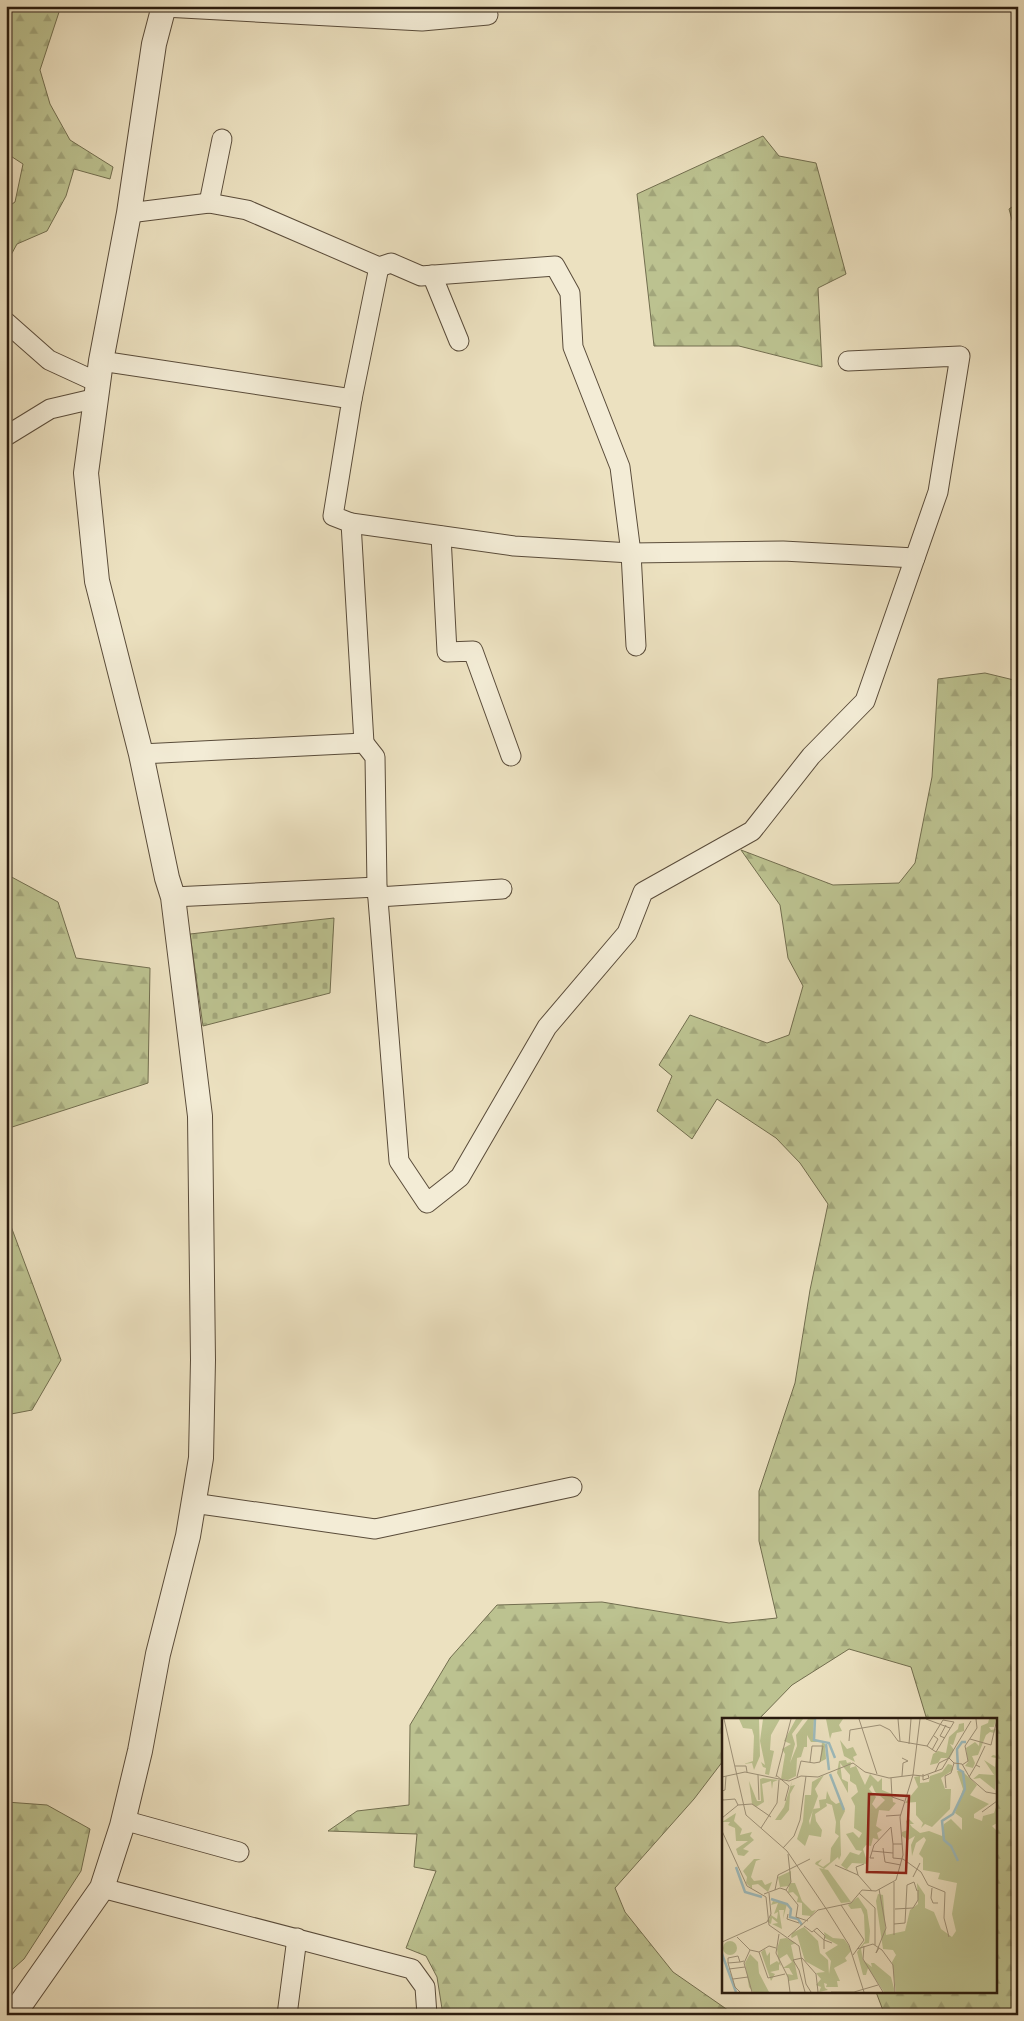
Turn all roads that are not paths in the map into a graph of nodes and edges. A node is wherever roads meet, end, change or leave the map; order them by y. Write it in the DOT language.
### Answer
graph roads {
  1 [pos="164,7"];
  2 [pos="488,15"];
  3 [pos="222,139"];
  4 [pos="209,202"];
  5 [pos="129,213"];
  6 [pos="379,267"];
  7 [pos="432,275"];
  8 [pos="6,322"];
  9 [pos="459,341"];
  10 [pos="848,361"];
  11 [pos="99,381"];
  12 [pos="352,399"];
  13 [pos="6,436"];
  14 [pos="351,523"];
  15 [pos="441,536"];
  16 [pos="631,553"];
  17 [pos="915,558"];
  18 [pos="636,646"];
  19 [pos="364,743"];
  20 [pos="141,754"];
  21 [pos="512,756"];
  22 [pos="502,889"];
  23 [pos="378,892"];
  24 [pos="174,897"];
  25 [pos="572,1487"];
  26 [pos="193,1503"];
  27 [pos="123,1820"];
  28 [pos="239,1852"];
  29 [pos="102,1888"];
  30 [pos="297,1938"];
  31 [pos="13,2015"];
  32 [pos="287,2015"];
  33 [pos="427,2015"];
  1 -- 2 [label="street"];
  1 -- 5 [label="street"];
  3 -- 4 [label="street"];
  4 -- 5 [label="street"];
  4 -- 6 [label="street"];
  5 -- 11 [label="street"];
  6 -- 7 [label="street"];
  6 -- 12 [label="street"];
  7 -- 9 [label="street"];
  7 -- 16 [label="street"];
  8 -- 11 [label="street"];
  10 -- 17 [label="street"];
  11 -- 12 [label="street"];
  11 -- 13 [label="street"];
  11 -- 20 [label="street"];
  12 -- 14 [label="street"];
  14 -- 15 [label="street"];
  14 -- 19 [label="street"];
  15 -- 16 [label="street"];
  15 -- 21 [label="street"];
  16 -- 17 [label="street"];
  16 -- 18 [label="street"];
  17 -- 23 [label="street"];
  19 -- 20 [label="street"];
  19 -- 23 [label="street"];
  20 -- 24 [label="street"];
  22 -- 23 [label="street"];
  23 -- 24 [label="street"];
  24 -- 26 [label="street"];
  25 -- 26 [label="street"];
  26 -- 27 [label="street"];
  27 -- 28 [label="street"];
  27 -- 29 [label="street"];
  29 -- 30 [label="street"];
  29 -- 31 [label="street"];
  30 -- 32 [label="street"];
  30 -- 33 [label="street"];
}
